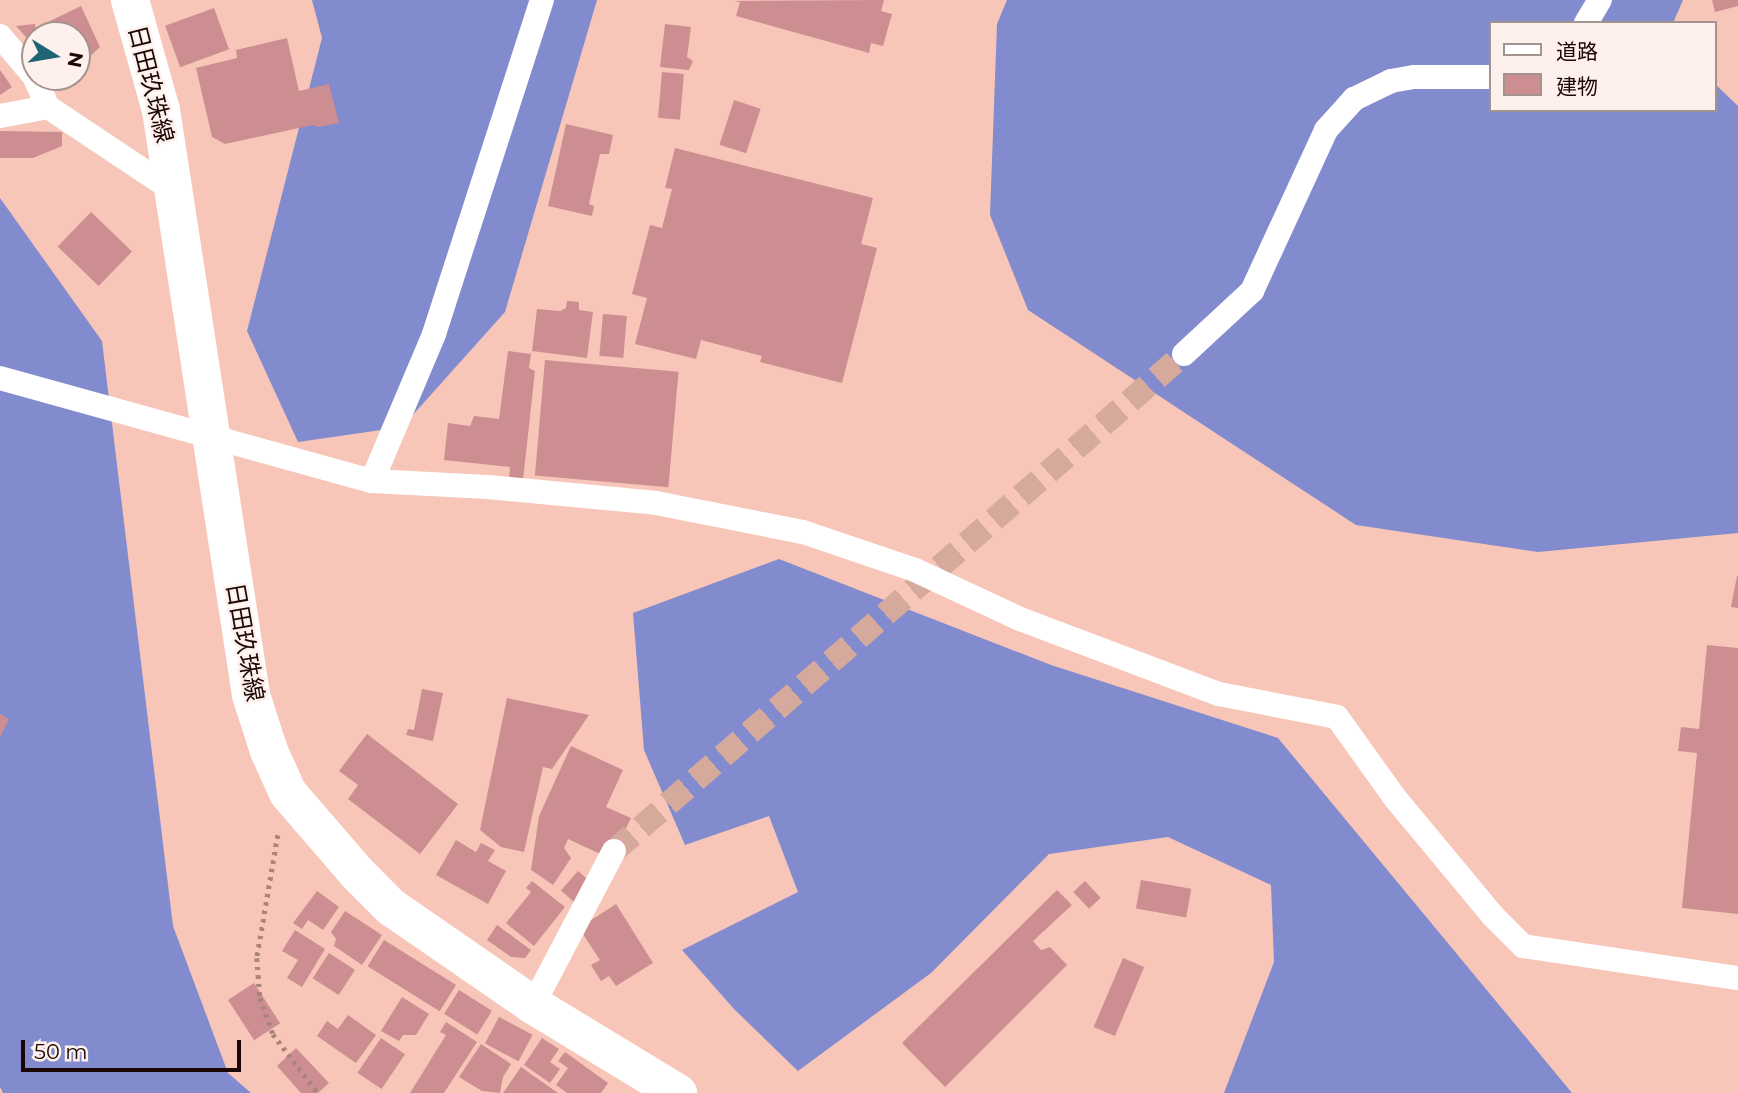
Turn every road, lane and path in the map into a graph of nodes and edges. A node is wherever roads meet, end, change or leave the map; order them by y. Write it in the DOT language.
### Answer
graph roads {
  1 [pos="130,0"];
  2 [pos="542,0"];
  3 [pos="1600,0"];
  4 [pos="1587,21"];
  5 [pos="0,36"];
  6 [pos="1490,77"];
  7 [pos="48,107"];
  8 [pos="0,116"];
  9 [pos="174,191"];
  10 [pos="1184,354"];
  11 [pos="0,379"];
  12 [pos="372,481"];
  13 [pos="288,793"];
  14 [pos="614,851"];
  15 [pos="1738,978"];
  16 [pos="533,1005"];
  17 [pos="318,1093"];
  18 [pos="678,1093"];
  1 -- 9 [label="main road, 日田玖珠線"];
  2 -- 12 [label="street"];
  3 -- 4 [label="street"];
  5 -- 7 [label="street"];
  6 -- 10 [label="street"];
  7 -- 8 [label="street"];
  7 -- 9 [label="street"];
  9 -- 13 [label="main road, 日田玖珠線"];
  11 -- 12 [label="street"];
  12 -- 15 [label="street"];
  13 -- 16 [label="main road, 日田玖珠線"];
  13 -- 17 [label="path"];
  14 -- 16 [label="street"];
  16 -- 18 [label="main road, 日田玖珠線"];
}
